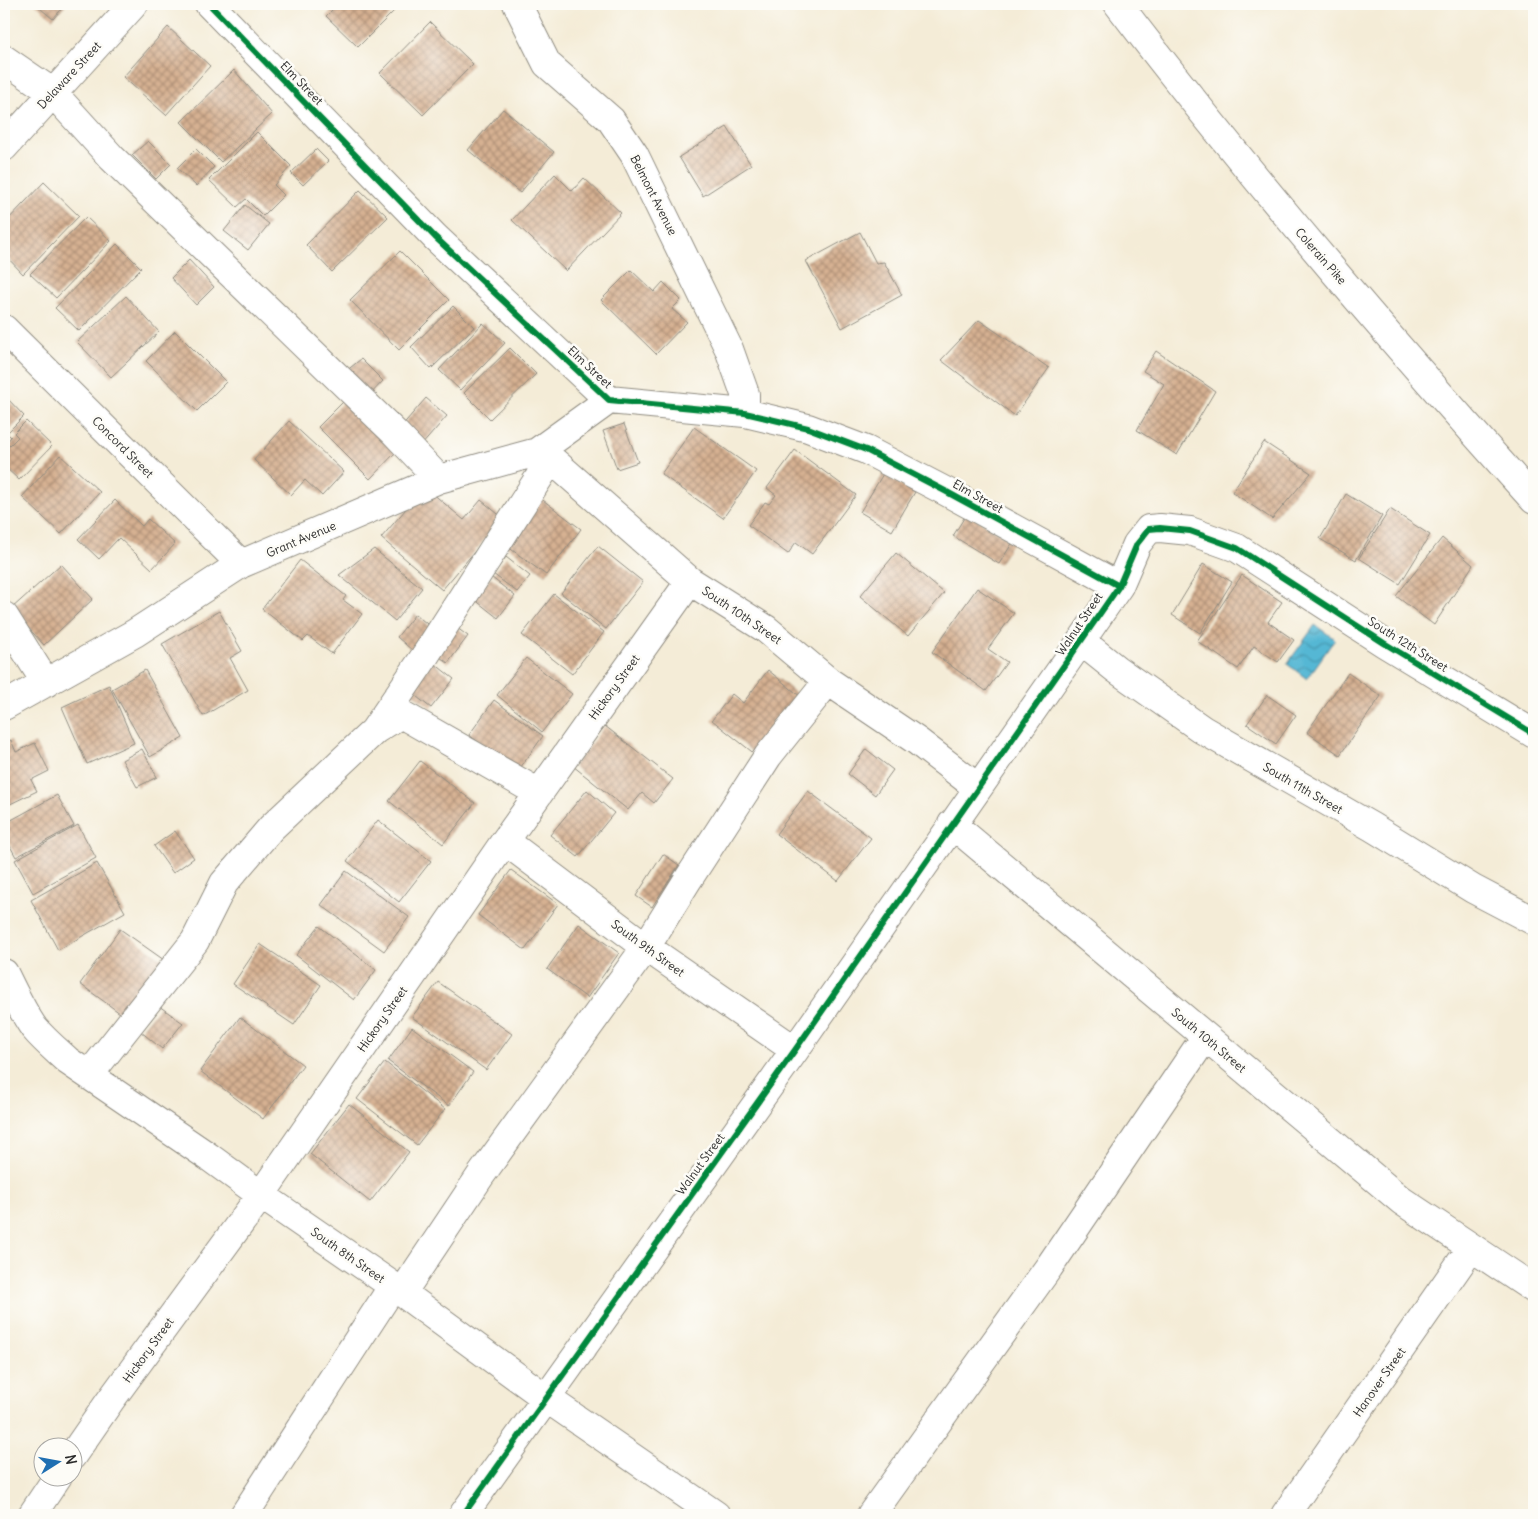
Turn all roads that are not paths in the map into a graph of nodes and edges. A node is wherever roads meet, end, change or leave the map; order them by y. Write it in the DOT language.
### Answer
graph roads {
  1 [pos="134,4"];
  2 [pos="209,4"];
  3 [pos="517,4"];
  4 [pos="1118,4"];
  5 [pos="4,59"];
  6 [pos="52,92"];
  7 [pos="4,147"];
  8 [pos="4,329"];
  9 [pos="609,400"];
  10 [pos="745,413"];
  11 [pos="544,455"];
  12 [pos="439,479"];
  13 [pos="1534,500"];
  14 [pos="241,564"];
  15 [pos="1272,570"];
  16 [pos="690,581"];
  17 [pos="1119,586"];
  18 [pos="4,616"];
  19 [pos="1081,641"];
  20 [pos="828,681"];
  21 [pos="46,683"];
  22 [pos="4,706"];
  23 [pos="374,731"];
  24 [pos="1534,734"];
  25 [pos="978,788"];
  26 [pos="539,793"];
  27 [pos="952,824"];
  28 [pos="505,841"];
  29 [pos="1534,921"];
  30 [pos="646,947"];
  31 [pos="4,973"];
  32 [pos="1205,1038"];
  33 [pos="795,1050"];
  34 [pos="89,1076"];
  35 [pos="261,1195"];
  36 [pos="1471,1248"];
  37 [pos="398,1290"];
  38 [pos="1534,1290"];
  39 [pos="546,1398"];
  40 [pos="82,1442"];
  41 [pos="51,1486"];
  42 [pos="32,1515"];
  43 [pos="244,1515"];
  44 [pos="463,1515"];
  45 [pos="716,1515"];
  46 [pos="871,1515"];
  47 [pos="1285,1515"];
  1 -- 6 [label="street, Delaware Street"];
  2 -- 9 [label="street, Elm Street"];
  3 -- 10 [label="street, Belmont Avenue"];
  4 -- 13 [label="street, Colerain Pike"];
  5 -- 6 [label="street"];
  6 -- 7 [label="street, Delaware Street"];
  6 -- 12 [label="street"];
  8 -- 14 [label="street, Concord Street"];
  9 -- 10 [label="street, Elm Street"];
  9 -- 11 [label="street, Grant Avenue"];
  10 -- 17 [label="street, Elm Street"];
  11 -- 12 [label="street, Grant Avenue"];
  11 -- 16 [label="street, South 10th Street"];
  11 -- 23 [label="street"];
  12 -- 14 [label="street, Grant Avenue"];
  14 -- 21 [label="street, Grant Avenue"];
  15 -- 17 [label="street, Walnut Street"];
  15 -- 24 [label="street, South 12th Street"];
  16 -- 20 [label="street, South 10th Street"];
  16 -- 26 [label="street, Hickory Street"];
  17 -- 19 [label="street, Walnut Street"];
  18 -- 21 [label="street"];
  19 -- 25 [label="street, Walnut Street"];
  19 -- 29 [label="street, South 11th Street"];
  20 -- 25 [label="street, South 10th Street"];
  20 -- 30 [label="street"];
  21 -- 22 [label="street, Grant Avenue"];
  23 -- 26 [label="street"];
  23 -- 34 [label="street"];
  25 -- 27 [label="street, Walnut Street"];
  26 -- 28 [label="street, Hickory Street"];
  27 -- 32 [label="street, South 10th Street"];
  27 -- 33 [label="street, Walnut Street"];
  28 -- 30 [label="street, South 9th Street"];
  28 -- 35 [label="street, Hickory Street"];
  30 -- 33 [label="street, South 9th Street"];
  30 -- 37 [label="street"];
  31 -- 34 [label="street, South 8th Street"];
  32 -- 36 [label="street, South 10th Street"];
  32 -- 46 [label="street"];
  33 -- 39 [label="street, Walnut Street"];
  34 -- 35 [label="street, South 8th Street"];
  35 -- 37 [label="street, South 8th Street"];
  35 -- 40 [label="street, Hickory Street"];
  36 -- 38 [label="street, South 10th Street"];
  36 -- 47 [label="street, Hanover Street"];
  37 -- 39 [label="street, South 8th Street"];
  37 -- 43 [label="street"];
  39 -- 44 [label="street, Walnut Street"];
  39 -- 45 [label="street, South 8th Street"];
  41 -- 42 [label="street"];
}
